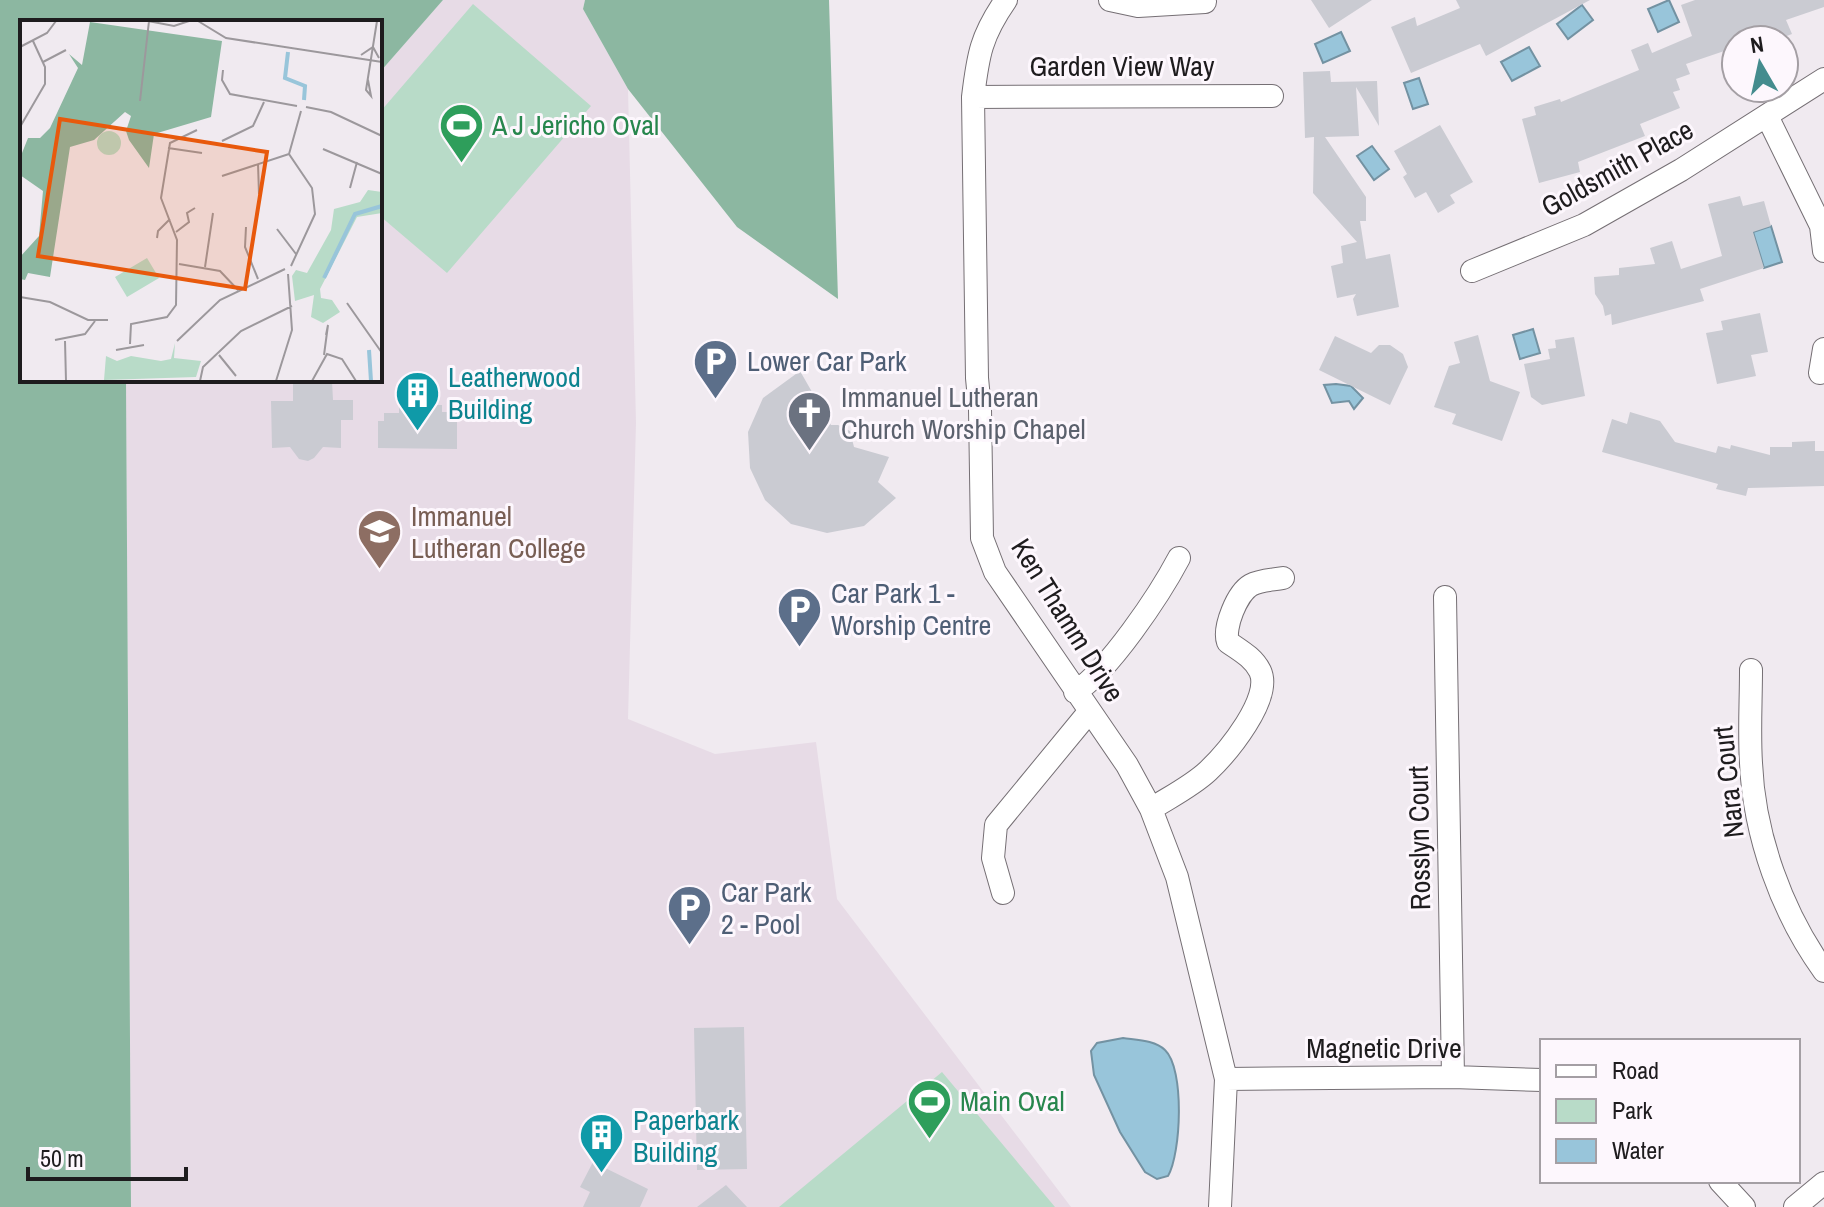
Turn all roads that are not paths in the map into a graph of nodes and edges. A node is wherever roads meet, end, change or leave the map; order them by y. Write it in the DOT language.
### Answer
graph roads {
  1 [pos="1006,0"];
  2 [pos="1110,0"];
  3 [pos="1205,2"];
  4 [pos="1824,79"];
  5 [pos="1272,96"];
  6 [pos="973,97"];
  7 [pos="1767,116"];
  8 [pos="1824,251"];
  9 [pos="1472,271"];
  10 [pos="1824,349"];
  11 [pos="1820,373"];
  12 [pos="1179,558"];
  13 [pos="1283,578"];
  14 [pos="1445,597"];
  15 [pos="1751,670"];
  16 [pos="1075,692"];
  17 [pos="1089,712"];
  18 [pos="1151,809"];
  19 [pos="1003,893"];
  20 [pos="1824,971"];
  21 [pos="1453,1077"];
  22 [pos="1226,1079"];
  23 [pos="1540,1080"];
  24 [pos="1722,1183"];
  25 [pos="1824,1183"];
  26 [pos="1220,1207"];
  27 [pos="1744,1207"];
  28 [pos="1795,1207"];
  1 -- 6 [label="street, Ken Thamm Drive"];
  2 -- 3 [label="street"];
  4 -- 7 [label="street, Goldsmith Place"];
  5 -- 6 [label="street, Garden View Way"];
  6 -- 16 [label="street, Ken Thamm Drive"];
  7 -- 8 [label="street"];
  7 -- 9 [label="street, Goldsmith Place"];
  10 -- 11 [label="street"];
  12 -- 16 [label="street"];
  13 -- 18 [label="street"];
  14 -- 21 [label="street, Rosslyn Court"];
  15 -- 20 [label="street, Nara Court"];
  16 -- 17 [label="street, Ken Thamm Drive"];
  17 -- 18 [label="street, Ken Thamm Drive"];
  17 -- 19 [label="street"];
  18 -- 22 [label="street, Ken Thamm Drive"];
  21 -- 22 [label="street, Magnetic Drive"];
  21 -- 23 [label="street, Magnetic Drive"];
  22 -- 26 [label="street, Ken Thamm Drive"];
  24 -- 27 [label="street"];
  25 -- 28 [label="street"];
}
